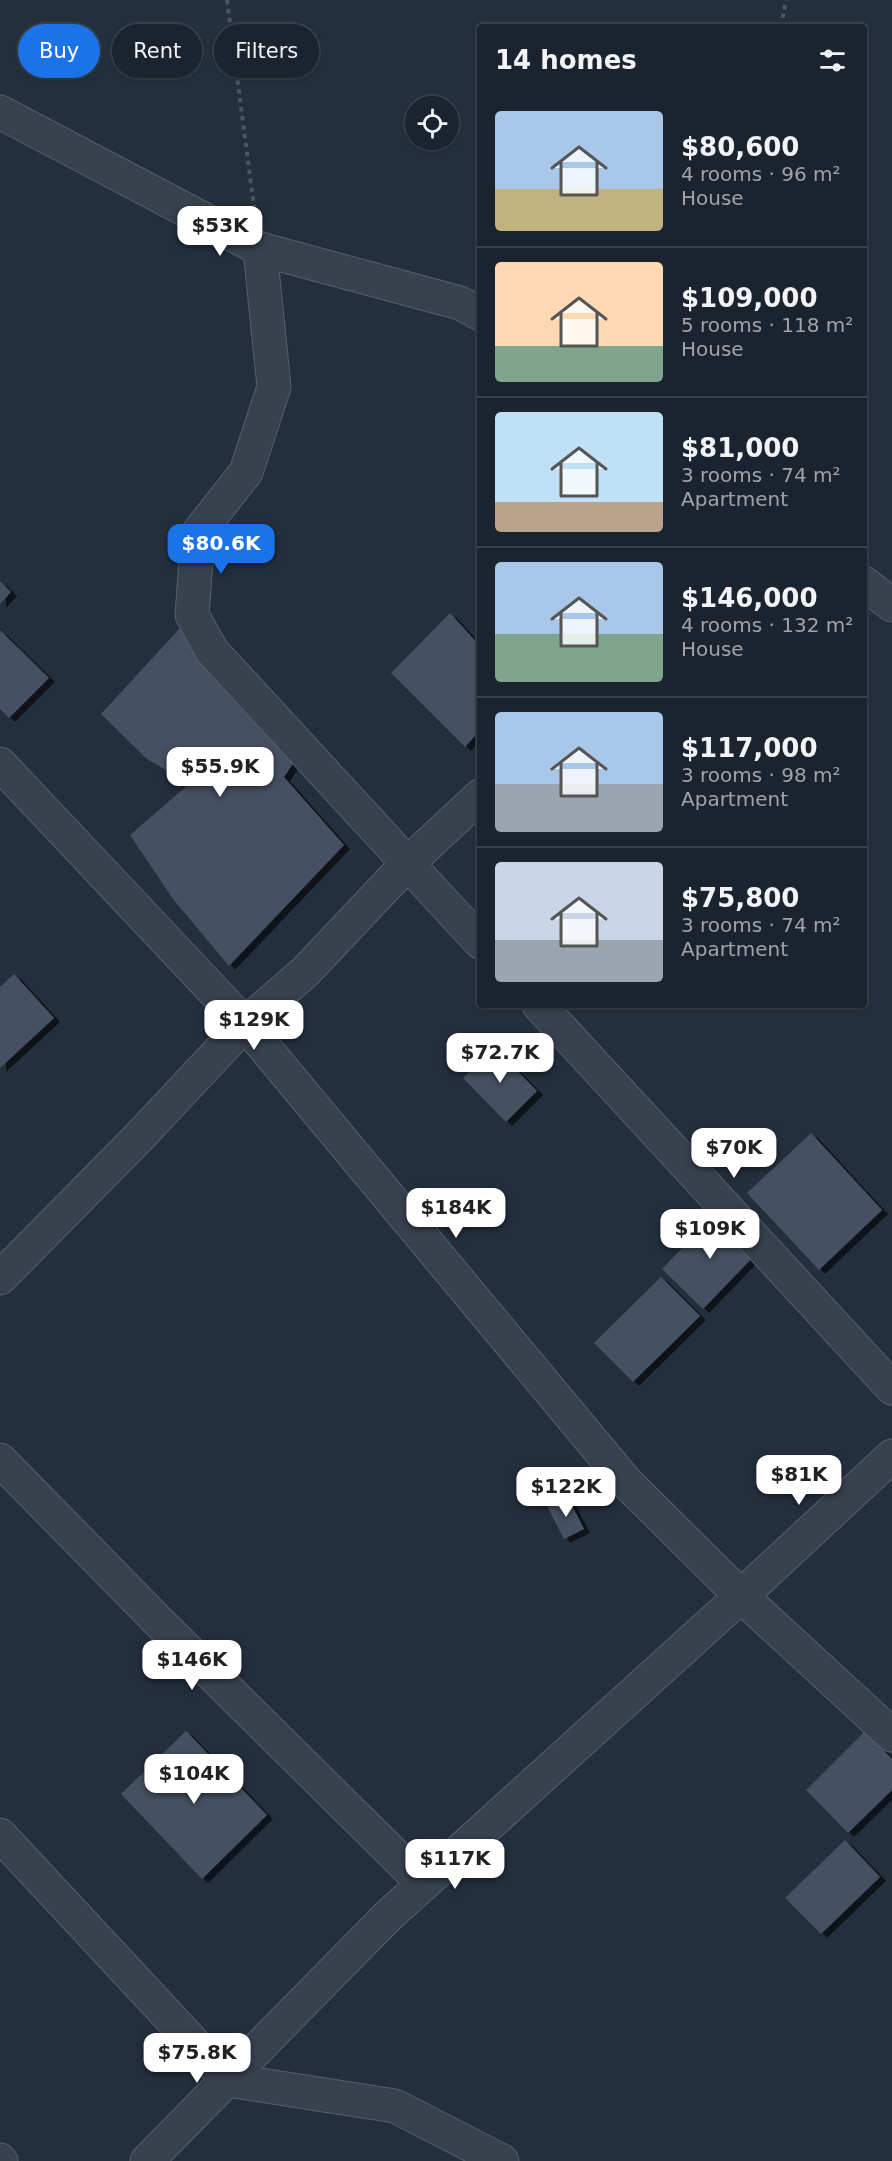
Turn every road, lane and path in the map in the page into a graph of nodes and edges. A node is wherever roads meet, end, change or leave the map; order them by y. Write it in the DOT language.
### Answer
graph roads {
  1 [pos="227,0"];
  2 [pos="786,0"];
  3 [pos="782,24"];
  4 [pos="0,112"];
  5 [pos="260,249"];
  6 [pos="477,312"];
  7 [pos="867,585"];
  8 [pos="892,605"];
  9 [pos="0,764"];
  10 [pos="477,799"];
  11 [pos="408,863"];
  12 [pos="477,939"];
  13 [pos="541,1008"];
  14 [pos="245,1024"];
  15 [pos="0,1278"];
  16 [pos="892,1388"];
  17 [pos="892,1455"];
  18 [pos="0,1460"];
  19 [pos="741,1596"];
  20 [pos="892,1735"];
  21 [pos="0,1835"];
  22 [pos="424,1884"];
  23 [pos="228,2080"];
  24 [pos="147,2161"];
  25 [pos="502,2161"];
  1 -- 5 [label="path"];
  2 -- 3 [label="path"];
  4 -- 5 [label="street"];
  5 -- 6 [label="street"];
  5 -- 11 [label="street"];
  7 -- 8 [label="street"];
  9 -- 14 [label="street"];
  10 -- 11 [label="street"];
  11 -- 12 [label="street"];
  11 -- 14 [label="street"];
  13 -- 16 [label="street"];
  14 -- 15 [label="street"];
  14 -- 19 [label="street"];
  17 -- 19 [label="street"];
  18 -- 22 [label="street"];
  19 -- 20 [label="street"];
  19 -- 22 [label="street"];
  21 -- 23 [label="street"];
  22 -- 23 [label="street"];
  23 -- 24 [label="street"];
  23 -- 25 [label="street"];
}
